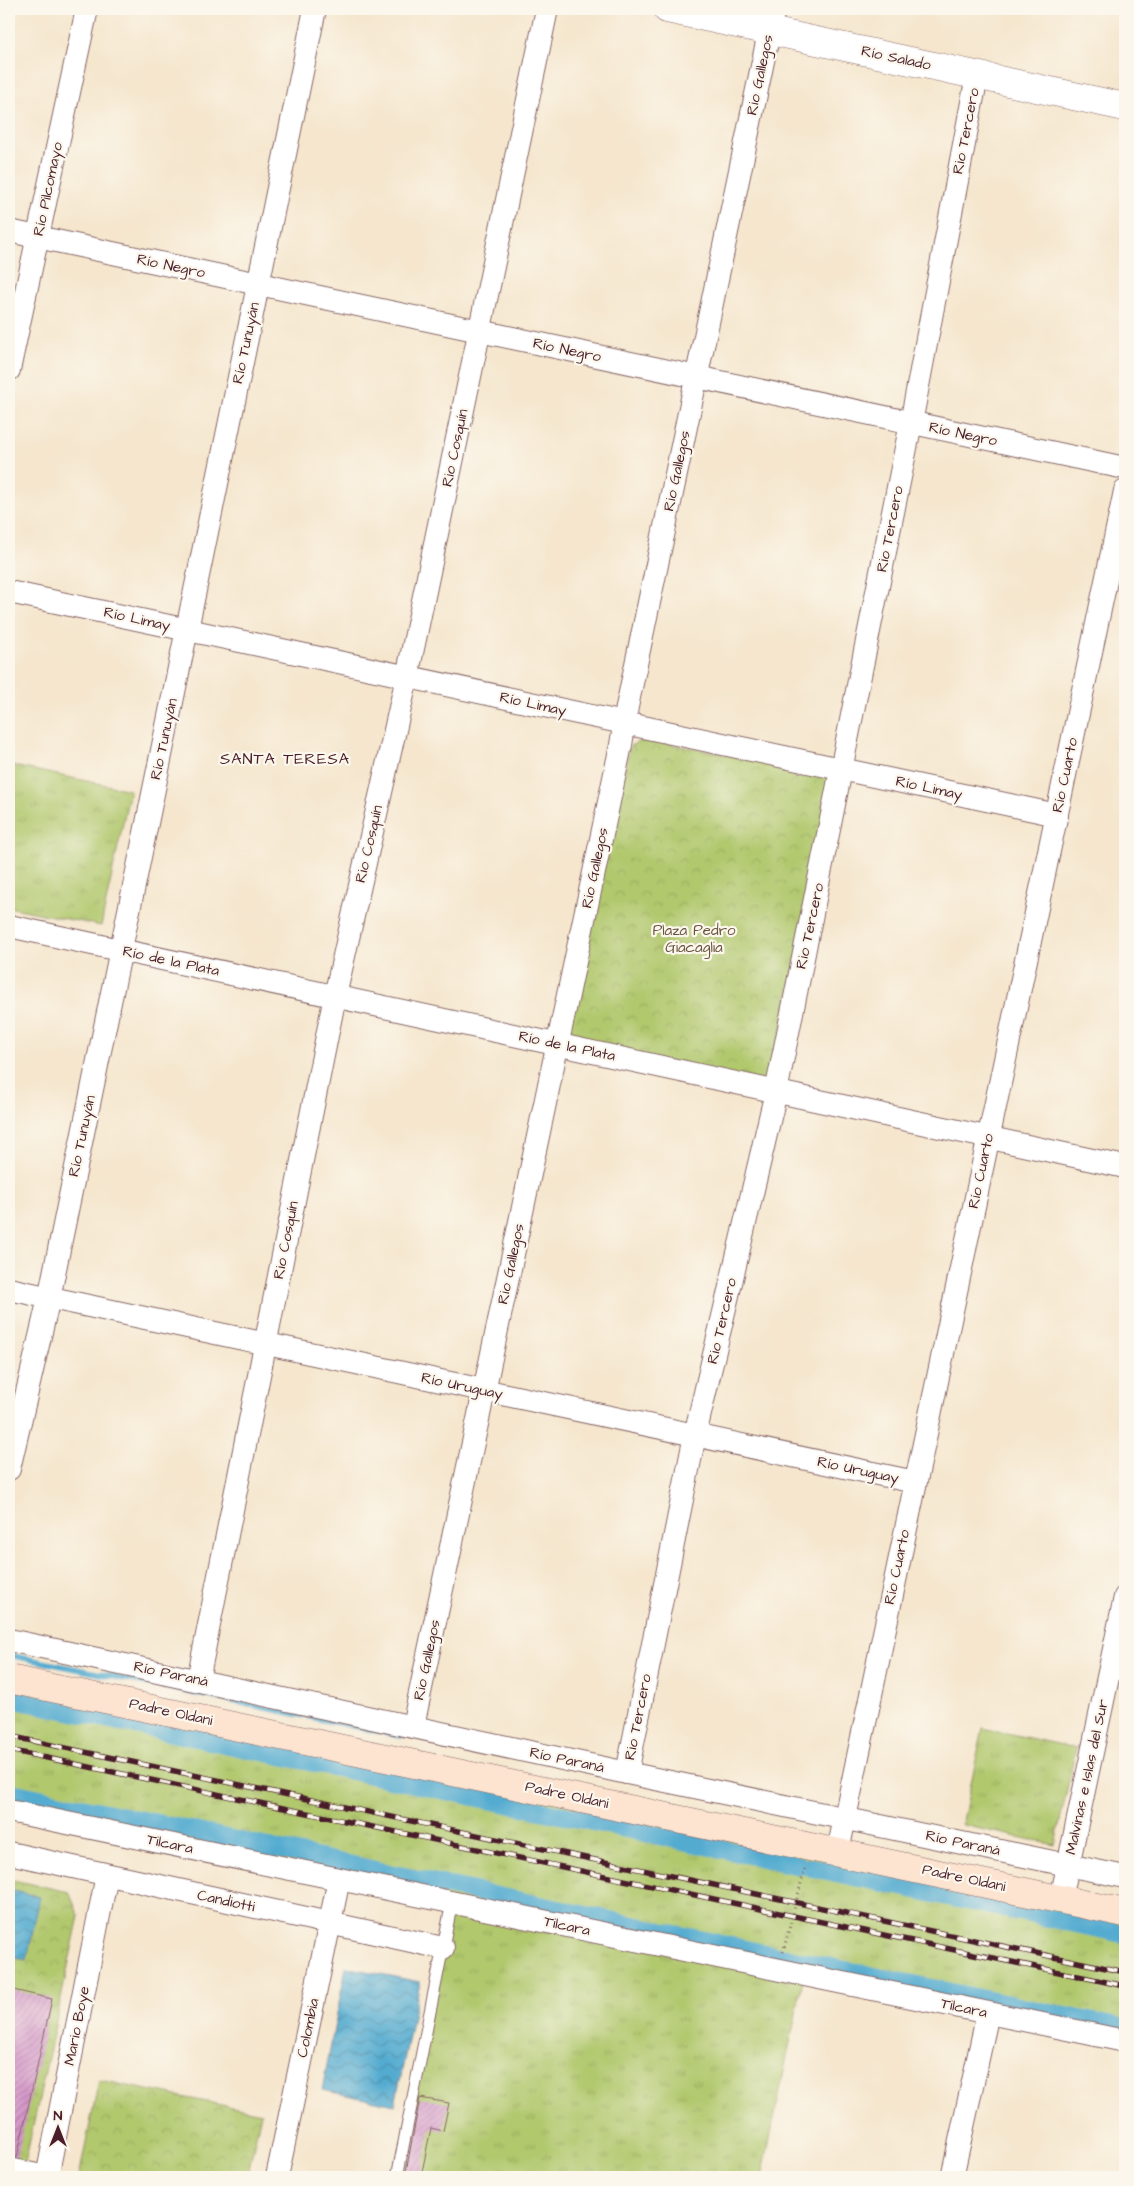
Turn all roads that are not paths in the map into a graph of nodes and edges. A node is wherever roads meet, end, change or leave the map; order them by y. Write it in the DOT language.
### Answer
graph roads {
  1 [pos="87,9"];
  2 [pos="315,9"];
  3 [pos="547,9"];
  4 [pos="667,9"];
  5 [pos="772,20"];
  6 [pos="977,76"];
  7 [pos="1125,108"];
  8 [pos="9,231"];
  9 [pos="37,237"];
  10 [pos="258,284"];
  11 [pos="479,331"];
  12 [pos="9,370"];
  13 [pos="696,377"];
  14 [pos="911,423"];
  15 [pos="1125,468"];
  16 [pos="1125,491"];
  17 [pos="9,592"];
  18 [pos="187,630"];
  19 [pos="407,677"];
  20 [pos="624,723"];
  21 [pos="842,769"];
  22 [pos="1057,815"];
  23 [pos="9,926"];
  24 [pos="121,950"];
  25 [pos="335,996"];
  26 [pos="558,1044"];
  27 [pos="776,1092"];
  28 [pos="988,1138"];
  29 [pos="1125,1166"];
  30 [pos="9,1289"];
  31 [pos="48,1298"];
  32 [pos="265,1344"];
  33 [pos="484,1390"];
  34 [pos="695,1435"];
  35 [pos="9,1468"];
  36 [pos="916,1482"];
  37 [pos="1125,1597"];
  38 [pos="9,1640"];
  39 [pos="9,1679"];
  40 [pos="198,1680"];
  41 [pos="413,1726"];
  42 [pos="627,1773"];
  43 [pos="9,1811"];
  44 [pos="844,1819"];
  45 [pos="838,1851"];
  46 [pos="9,1853"];
  47 [pos="1068,1865"];
  48 [pos="107,1875"];
  49 [pos="1125,1877"];
  50 [pos="340,1879"];
  51 [pos="1061,1899"];
  52 [pos="452,1902"];
  53 [pos="1125,1913"];
  54 [pos="330,1924"];
  55 [pos="443,1948"];
  56 [pos="988,2013"];
  57 [pos="1125,2041"];
  58 [pos="9,2169"];
  59 [pos="47,2177"];
  60 [pos="277,2177"];
  61 [pos="397,2177"];
  62 [pos="952,2177"];
  1 -- 9 [label="street, Río Pilcomayo"];
  2 -- 10 [label="street, Río Tunuyán"];
  3 -- 11 [label="street, Rio Cosquín"];
  4 -- 5 [label="street, Río Salado"];
  5 -- 6 [label="street, Río Salado"];
  5 -- 13 [label="street, Rio Gallegos"];
  6 -- 7 [label="street, Río Salado"];
  6 -- 14 [label="street, Rio Tercero"];
  8 -- 9 [label="street, Río Negro"];
  9 -- 10 [label="street, Río Negro"];
  9 -- 12 [label="street, Río Pilcomayo"];
  10 -- 11 [label="street, Río Negro"];
  10 -- 18 [label="street, Río Tunuyán"];
  11 -- 13 [label="street, Río Negro"];
  11 -- 19 [label="street, Rio Cosquín"];
  13 -- 14 [label="street, Río Negro"];
  13 -- 20 [label="street, Rio Gallegos"];
  14 -- 15 [label="street, Río Negro"];
  14 -- 21 [label="street, Rio Tercero"];
  16 -- 22 [label="street, Río Cuarto"];
  17 -- 18 [label="street, Río Limay"];
  18 -- 19 [label="street, Río Limay"];
  18 -- 24 [label="street, Río Tunuyán"];
  19 -- 20 [label="street, Río Limay"];
  19 -- 25 [label="street, Rio Cosquín"];
  20 -- 21 [label="street, Río Limay"];
  20 -- 26 [label="street, Rio Gallegos"];
  21 -- 22 [label="street, Río Limay"];
  21 -- 27 [label="street, Rio Tercero"];
  22 -- 28 [label="street, Río Cuarto"];
  23 -- 24 [label="street, Río de la Plata"];
  24 -- 25 [label="street, Río de la Plata"];
  24 -- 31 [label="street, Río Tunuyán"];
  25 -- 26 [label="street, Río de la Plata"];
  25 -- 32 [label="street, Rio Cosquín"];
  26 -- 27 [label="street, Río de la Plata"];
  26 -- 33 [label="street, Rio Gallegos"];
  27 -- 28 [label="street, Río de la Plata"];
  27 -- 34 [label="street, Rio Tercero"];
  28 -- 29 [label="street, Río de la Plata"];
  28 -- 36 [label="street, Río Cuarto"];
  30 -- 31 [label="street, Río Uruguay"];
  31 -- 32 [label="street, Río Uruguay"];
  31 -- 35 [label="street, Río Tunuyán"];
  32 -- 33 [label="street, Río Uruguay"];
  32 -- 40 [label="street, Rio Cosquín"];
  33 -- 34 [label="street, Río Uruguay"];
  33 -- 41 [label="street, Rio Gallegos"];
  34 -- 36 [label="street, Río Uruguay"];
  34 -- 42 [label="street, Rio Tercero"];
  36 -- 44 [label="street, Río Cuarto"];
  37 -- 47 [label="street, Malvinas e Islas del Sur"];
  38 -- 40 [label="street, Río Paraná"];
  39 -- 45 [label="main road, Padre Oldani"];
  40 -- 41 [label="street, Río Paraná"];
  41 -- 42 [label="street, Río Paraná"];
  42 -- 44 [label="street, Río Paraná"];
  43 -- 50 [label="street, Tilcara"];
  44 -- 45 [label="street, Río Cuarto"];
  44 -- 47 [label="street, Río Paraná"];
  45 -- 51 [label="main road, Padre Oldani"];
  46 -- 48 [label="street, Candiotti"];
  47 -- 49 [label="street, Río Paraná"];
  47 -- 51 [label="street, Malvinas e Islas del Sur"];
  48 -- 54 [label="street, Candiotti"];
  48 -- 59 [label="street, Mario Boye"];
  50 -- 52 [label="street, Tilcara"];
  50 -- 54 [label="street, Colombia"];
  51 -- 53 [label="main road, Padre Oldani"];
  52 -- 55 [label="lane"];
  52 -- 56 [label="street, Tilcara"];
  54 -- 55 [label="street, Candiotti"];
  54 -- 60 [label="street, Colombia"];
  55 -- 61 [label="lane"];
  56 -- 57 [label="street, Tilcara"];
  56 -- 62 [label="street"];
  58 -- 59 [label="street"];
}
